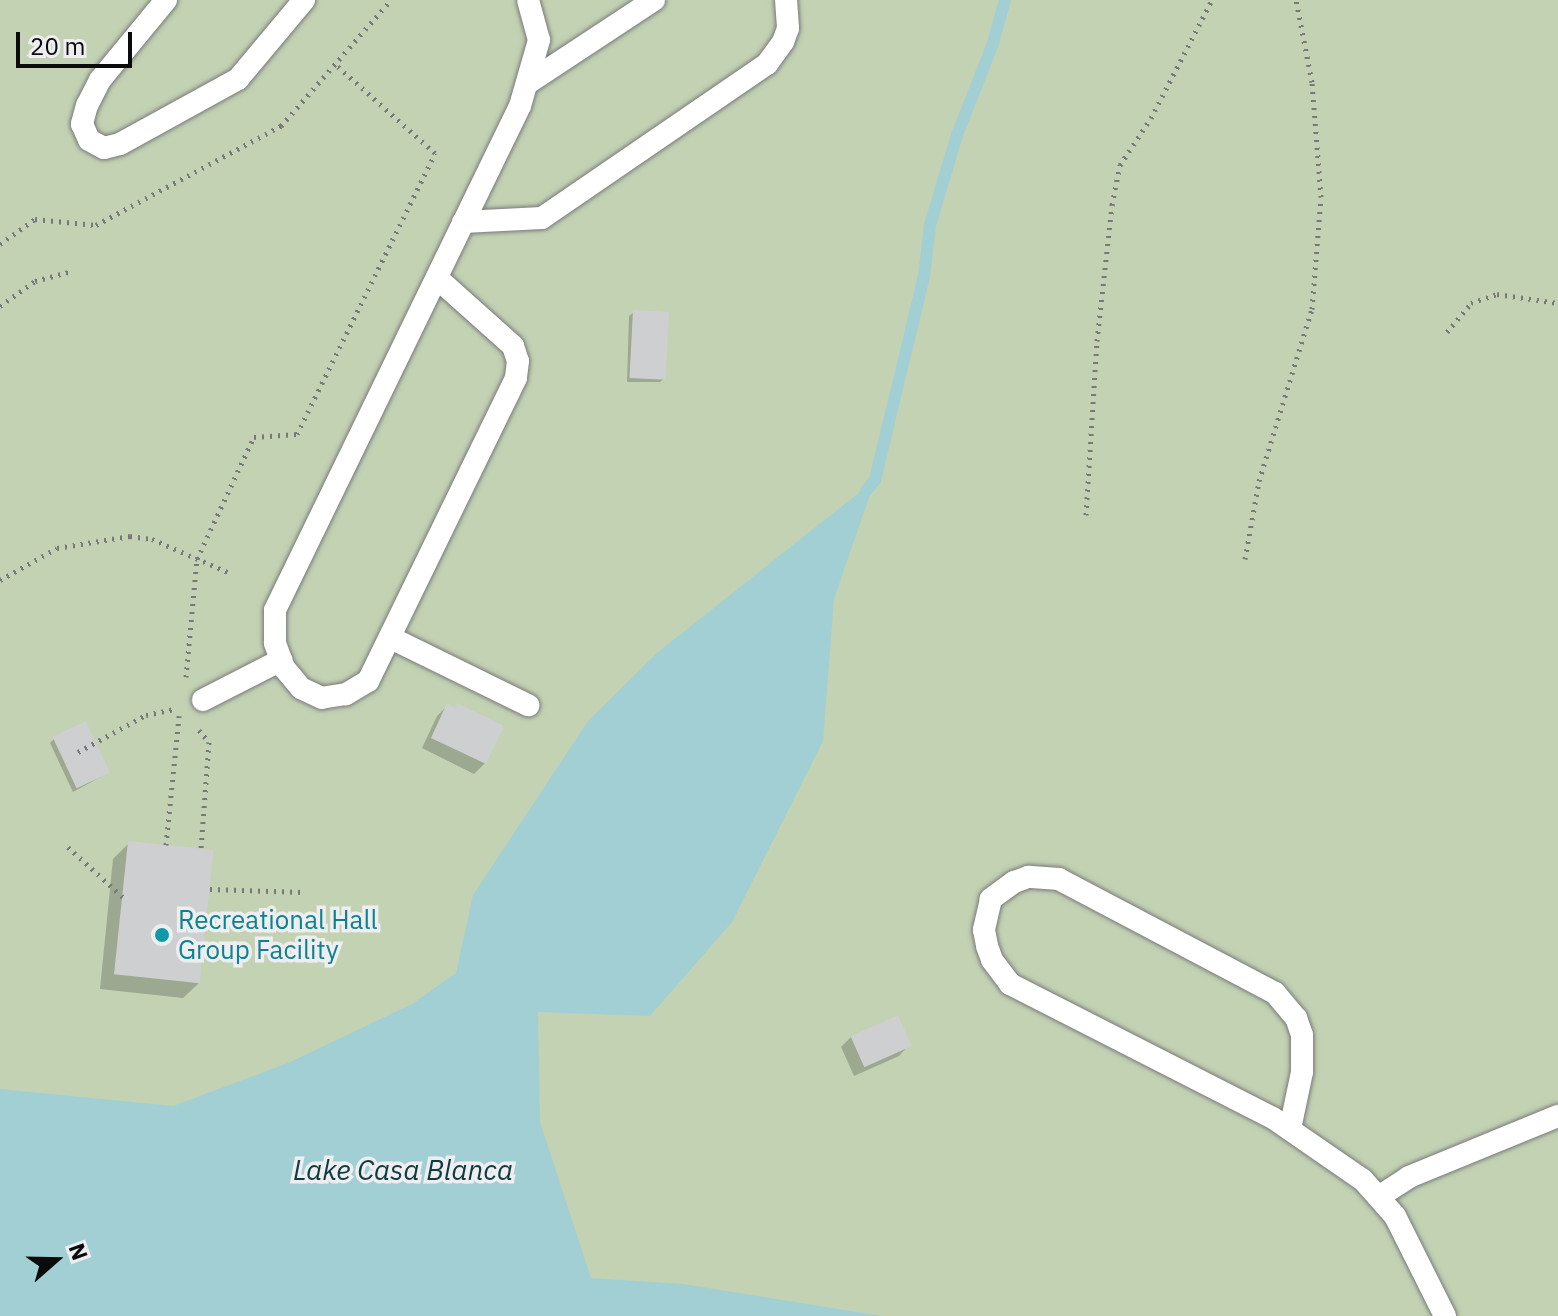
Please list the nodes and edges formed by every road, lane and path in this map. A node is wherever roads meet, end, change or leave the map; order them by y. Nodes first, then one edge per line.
1 (166, 0) edge
2 (304, 0) edge
3 (391, 0) edge
4 (528, 0) edge
5 (654, 0) edge
6 (786, 0) edge
7 (1212, 0) edge
8 (1296, 0) edge
9 (335, 64) junction
10 (528, 83) junction
11 (463, 222) junction
12 (0, 244) edge
13 (73, 271) dead end
14 (437, 278) junction
15 (1558, 303) edge
16 (0, 306) edge
17 (1447, 332) dead end
18 (1086, 515) dead end
19 (197, 559) junction
20 (1245, 559) dead end
21 (230, 573) dead end
22 (0, 580) edge
23 (391, 638) junction
24 (281, 660) junction
25 (186, 682) dead end
26 (203, 700) dead end
27 (528, 705) dead end
28 (180, 708) junction
29 (78, 752) dead end
30 (166, 845) dead end
31 (68, 847) dead end
32 (201, 849) dead end
33 (210, 889) dead end
34 (304, 892) dead end
35 (123, 897) dead end
36 (1558, 1116) edge
37 (1290, 1129) junction
38 (1380, 1196) junction
39 (1445, 1316) edge

1 - 2 lane
3 - 9 path
4 - 10 lane
5 - 10 lane
6 - 11 lane
7 - 18 path
8 - 20 path
9 - 12 path
9 - 19 path
10 - 11 lane
11 - 14 lane
13 - 16 path
14 - 23 lane
14 - 24 lane
15 - 17 path
19 - 21 path
19 - 22 path
19 - 25 path
23 - 24 lane
23 - 27 lane
24 - 26 lane
28 - 29 path
28 - 30 path
28 - 32 path
31 - 35 path
33 - 34 path
36 - 38 lane
37 - 37 lane
37 - 38 lane
38 - 39 lane

